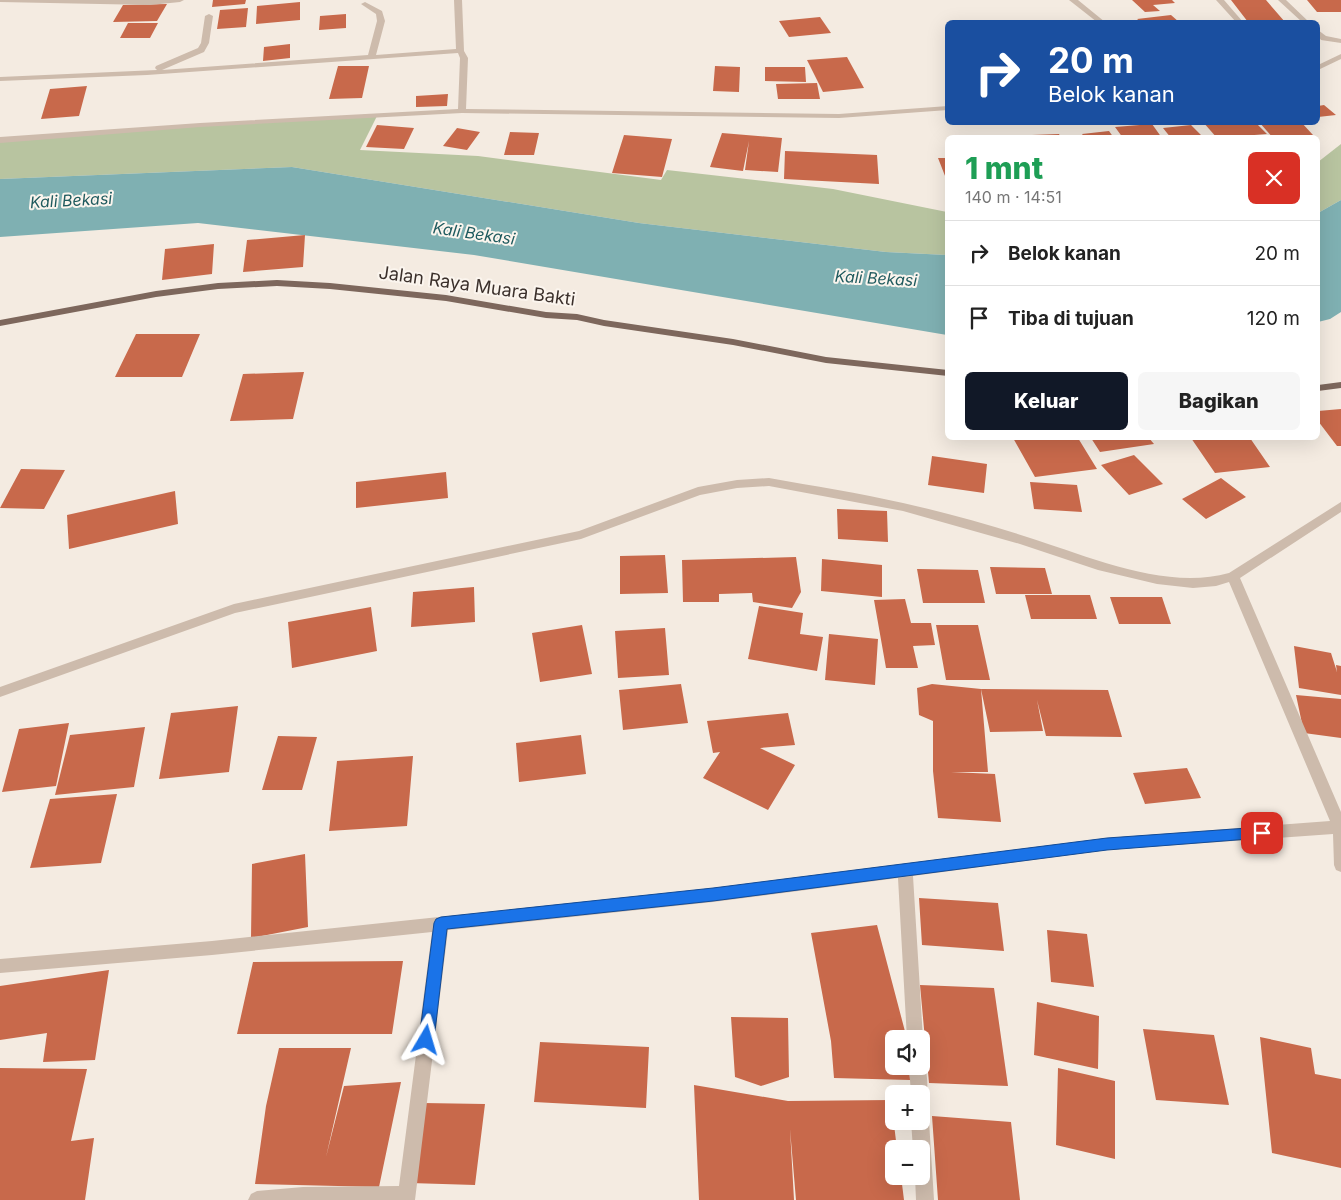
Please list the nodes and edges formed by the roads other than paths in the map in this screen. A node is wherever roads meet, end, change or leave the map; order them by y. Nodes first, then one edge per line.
1 (0, 0) edge
2 (180, 0) edge
3 (458, 0) edge
4 (1073, 0) edge
5 (1220, 0) edge
6 (1282, 0) edge
7 (365, 4) dead end
8 (208, 16) dead end
9 (1098, 20) edge
10 (1238, 20) edge
11 (1304, 20) edge
12 (1321, 38) edge
13 (1341, 41) edge
14 (460, 51) junction
15 (372, 56) junction
16 (1341, 56) edge
17 (1320, 67) edge
18 (147, 73) junction
19 (0, 79) edge
20 (945, 108) edge
21 (462, 111) junction
22 (0, 140) edge
23 (0, 323) edge
24 (945, 373) edge
25 (1341, 385) edge
26 (1320, 388) edge
27 (1341, 506) edge
28 (1234, 576) junction
29 (0, 692) edge
30 (1340, 827) edge
31 (1341, 866) edge
32 (905, 870) junction
33 (441, 923) junction
34 (0, 966) edge
35 (914, 1030) edge
36 (921, 1130) edge
37 (407, 1198) edge
38 (257, 1200) edge
39 (925, 1200) edge

1 - 2 street
3 - 14 street
4 - 9 street
5 - 10 street
6 - 11 street
7 - 15 street
8 - 18 street
12 - 13 street
14 - 15 street
14 - 21 street
15 - 18 street
16 - 17 street
18 - 19 street
20 - 21 street
21 - 22 street
23 - 24 main road, Jalan Raya Muara Bakti
25 - 26 main road
27 - 28 street
28 - 29 street
28 - 30 street
30 - 31 street
30 - 32 street
32 - 33 street
32 - 35 street
33 - 34 street
33 - 37 street
36 - 39 street
37 - 38 street

